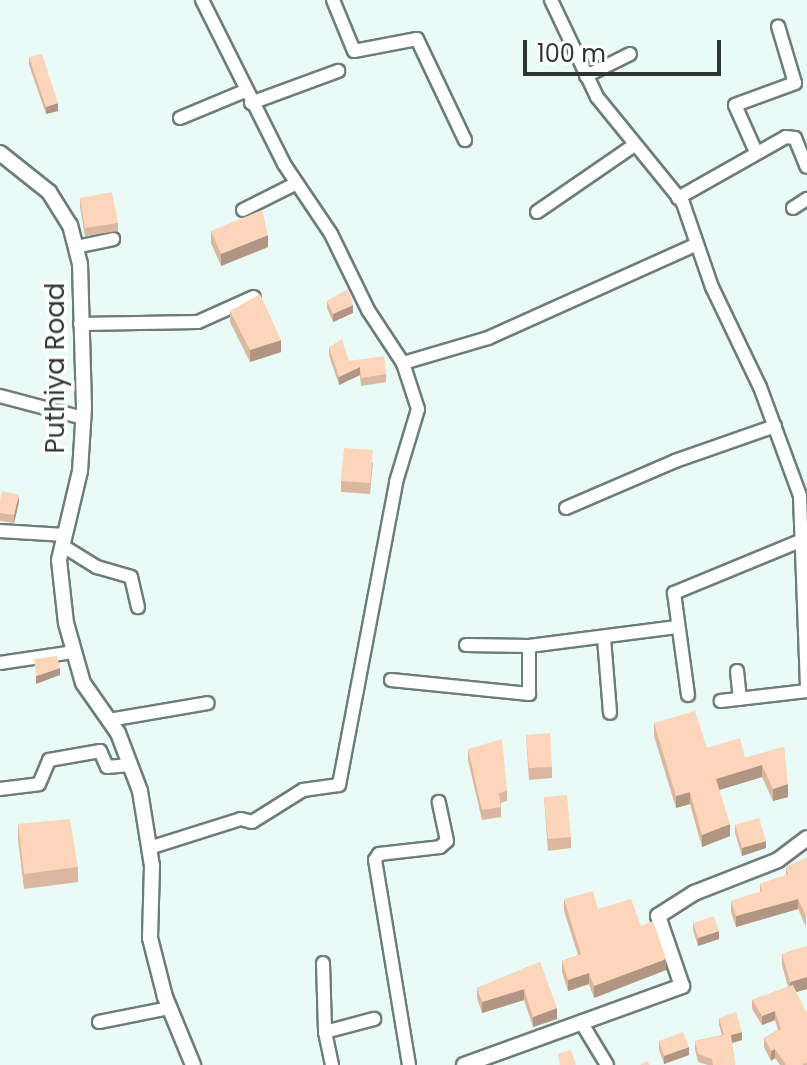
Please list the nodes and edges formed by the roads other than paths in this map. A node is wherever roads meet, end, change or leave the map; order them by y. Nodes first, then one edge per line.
1 (202, 0) edge
2 (333, 0) edge
3 (551, 0) edge
4 (778, 26) dead end
5 (630, 54) dead end
6 (338, 71) dead end
7 (586, 76) junction
8 (245, 91) junction
9 (251, 103) junction
10 (180, 118) dead end
11 (465, 140) dead end
12 (633, 146) junction
13 (756, 152) junction
14 (0, 153) edge
15 (807, 167) edge
16 (297, 183) junction
17 (678, 198) junction
18 (807, 199) edge
19 (793, 208) dead end
20 (243, 210) dead end
21 (537, 212) dead end
22 (113, 239) dead end
23 (697, 244) junction
24 (76, 247) junction
25 (254, 297) edge
26 (80, 324) junction
27 (403, 363) junction
28 (0, 396) edge
29 (83, 418) junction
30 (775, 426) junction
31 (566, 508) dead end
32 (0, 531) edge
33 (803, 539) edge
34 (64, 540) junction
35 (138, 607) dead end
36 (677, 627) junction
37 (604, 638) junction
38 (466, 645) dead end
39 (529, 646) junction
40 (74, 652) junction
41 (0, 663) edge
42 (737, 671) dead end
43 (391, 680) dead end
44 (688, 695) dead end
45 (740, 699) junction
46 (721, 701) dead end
47 (208, 703) dead end
48 (610, 713) dead end
49 (109, 720) junction
50 (130, 765) junction
51 (1, 784) edge
52 (439, 802) dead end
53 (807, 838) edge
54 (149, 848) junction
55 (323, 963) dead end
56 (169, 1008) junction
57 (374, 1019) dead end
58 (99, 1022) dead end
59 (581, 1022) junction
60 (325, 1032) junction
61 (193, 1065) edge
62 (332, 1065) edge
63 (409, 1065) edge
64 (464, 1065) edge
65 (607, 1065) edge

1 - 8 street
2 - 11 street
3 - 7 street
4 - 13 street
5 - 7 street
6 - 9 street
7 - 12 street
8 - 9 street
8 - 10 street
9 - 16 street
12 - 17 street
12 - 21 street
13 - 15 street
13 - 17 street
14 - 24 street, Puthiya Road
16 - 20 street
16 - 27 street
17 - 23 street
18 - 19 street
22 - 24 street
23 - 27 street
23 - 30 street
24 - 26 street, Puthiya Road
25 - 26 street
26 - 29 street, Puthiya Road
27 - 54 street
28 - 29 street
29 - 34 street, Puthiya Road
30 - 31 street
30 - 33 street
32 - 34 street
33 - 36 street
33 - 45 street
34 - 35 street
34 - 40 street, Puthiya Road
36 - 37 street
36 - 44 street
37 - 39 street
37 - 48 street
38 - 39 street
39 - 43 street
40 - 41 street
40 - 49 street, Puthiya Road
42 - 45 street
45 - 46 street
47 - 49 street
49 - 50 street, Puthiya Road
50 - 51 street
50 - 54 street, Puthiya Road
52 - 63 street
53 - 59 street
54 - 56 street, Puthiya Road
55 - 60 street
56 - 58 street
56 - 61 street, Puthiya Road
57 - 60 street
59 - 64 street
59 - 65 street
60 - 62 street

